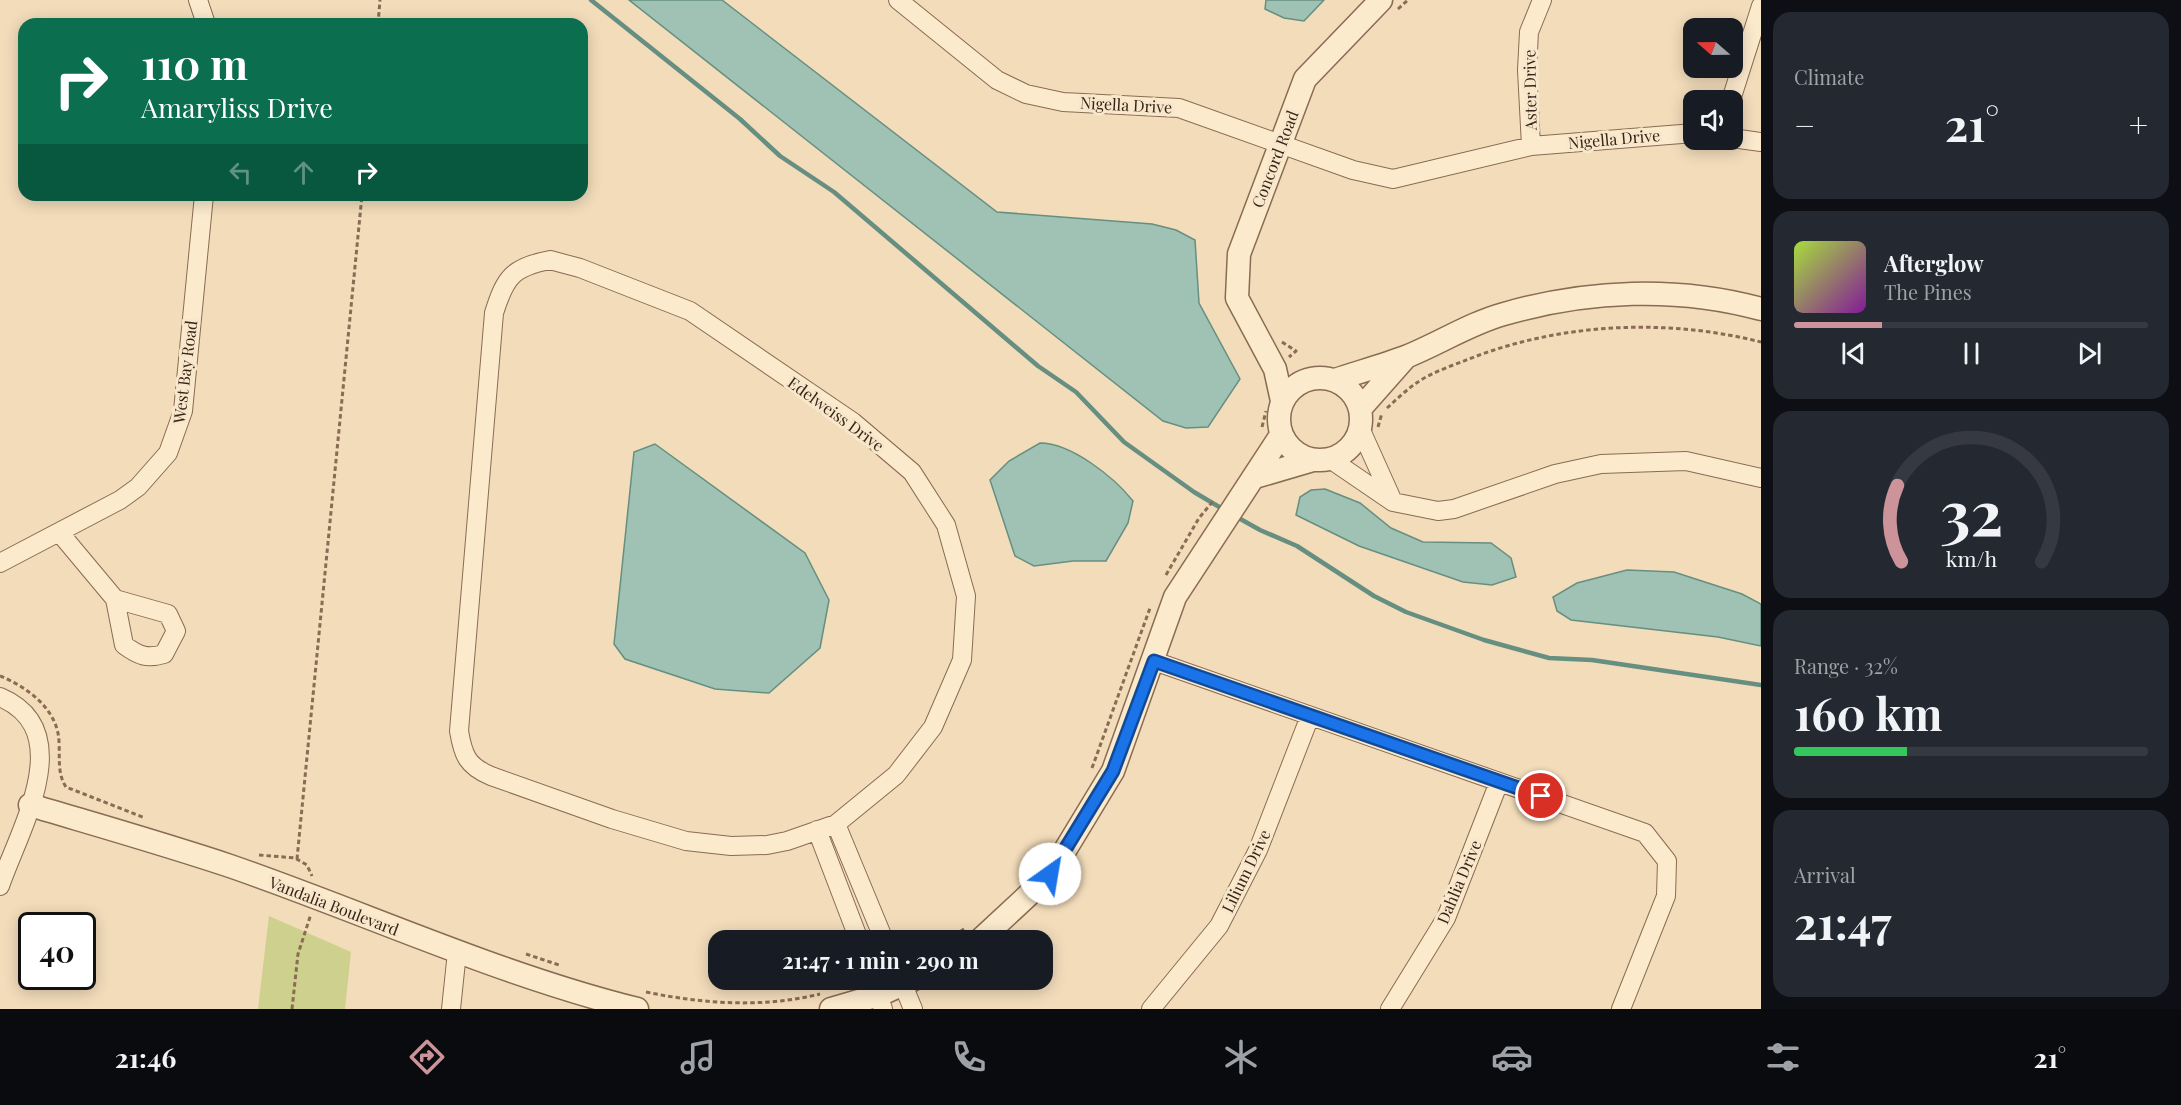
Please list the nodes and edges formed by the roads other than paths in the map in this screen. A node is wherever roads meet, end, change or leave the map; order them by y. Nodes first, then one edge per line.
1 (198, 0) edge
2 (898, 0) edge
3 (1542, 0) edge
4 (1761, 6) edge
5 (1385, 8) edge
6 (204, 18) edge
7 (1734, 90) edge
8 (1683, 134) edge
9 (1743, 140) edge
10 (1761, 142) edge
11 (1280, 146) junction
12 (1531, 147) junction
13 (203, 201) edge
14 (1761, 309) edge
15 (1268, 340) junction
16 (1407, 356) junction
17 (1307, 379) junction
18 (1335, 380) junction
19 (1274, 402) junction
20 (1366, 424) junction
21 (1271, 434) junction
22 (1321, 460) junction
23 (1255, 477) junction
24 (1761, 478) edge
25 (1393, 501) junction
26 (59, 532) junction
27 (0, 563) edge
28 (115, 599) dead end
29 (1154, 661) junction
30 (0, 697) edge
31 (1311, 716) junction
32 (1499, 782) junction
33 (30, 805) junction
34 (836, 824) junction
35 (817, 830) junction
36 (0, 886) edge
37 (855, 930) edge
38 (880, 930) edge
39 (977, 930) edge
40 (457, 952) junction
41 (908, 990) edge
42 (878, 995) edge
43 (641, 1000) edge
44 (829, 1000) edge
45 (451, 1009) edge
46 (913, 1009) edge
47 (1151, 1009) edge
48 (1390, 1009) edge
49 (1621, 1009) edge

1 - 6 street
2 - 11 street, Nigella Drive
3 - 12 street, Aster Drive
4 - 7 street
5 - 11 street, Concord Road
8 - 12 street, Nigella Drive
9 - 10 street
11 - 12 street, Nigella Drive
11 - 15 street, Concord Road
13 - 26 street, West Bay Road
14 - 16 street
15 - 17 street, Concord Road
15 - 19 street, Concord Road
16 - 18 street
16 - 20 street
17 - 18 street
17 - 19 street
18 - 20 street
19 - 21 street
20 - 22 street
20 - 25 street
21 - 22 street
21 - 23 street
22 - 23 street
22 - 25 street
23 - 29 street
24 - 25 street
26 - 27 street, West Bay Road
26 - 28 street
29 - 31 street
29 - 39 street
30 - 33 street
31 - 32 street
31 - 47 street, Lilium Drive
32 - 48 street, Dahlia Drive
32 - 49 street
33 - 36 street
33 - 40 street, Vandalia Boulevard
34 - 35 street, Edelweiss Drive
34 - 35 street, Edelweiss Drive
34 - 38 street
35 - 37 street
40 - 43 street, Vandalia Boulevard
40 - 45 street
41 - 46 street
42 - 44 street

